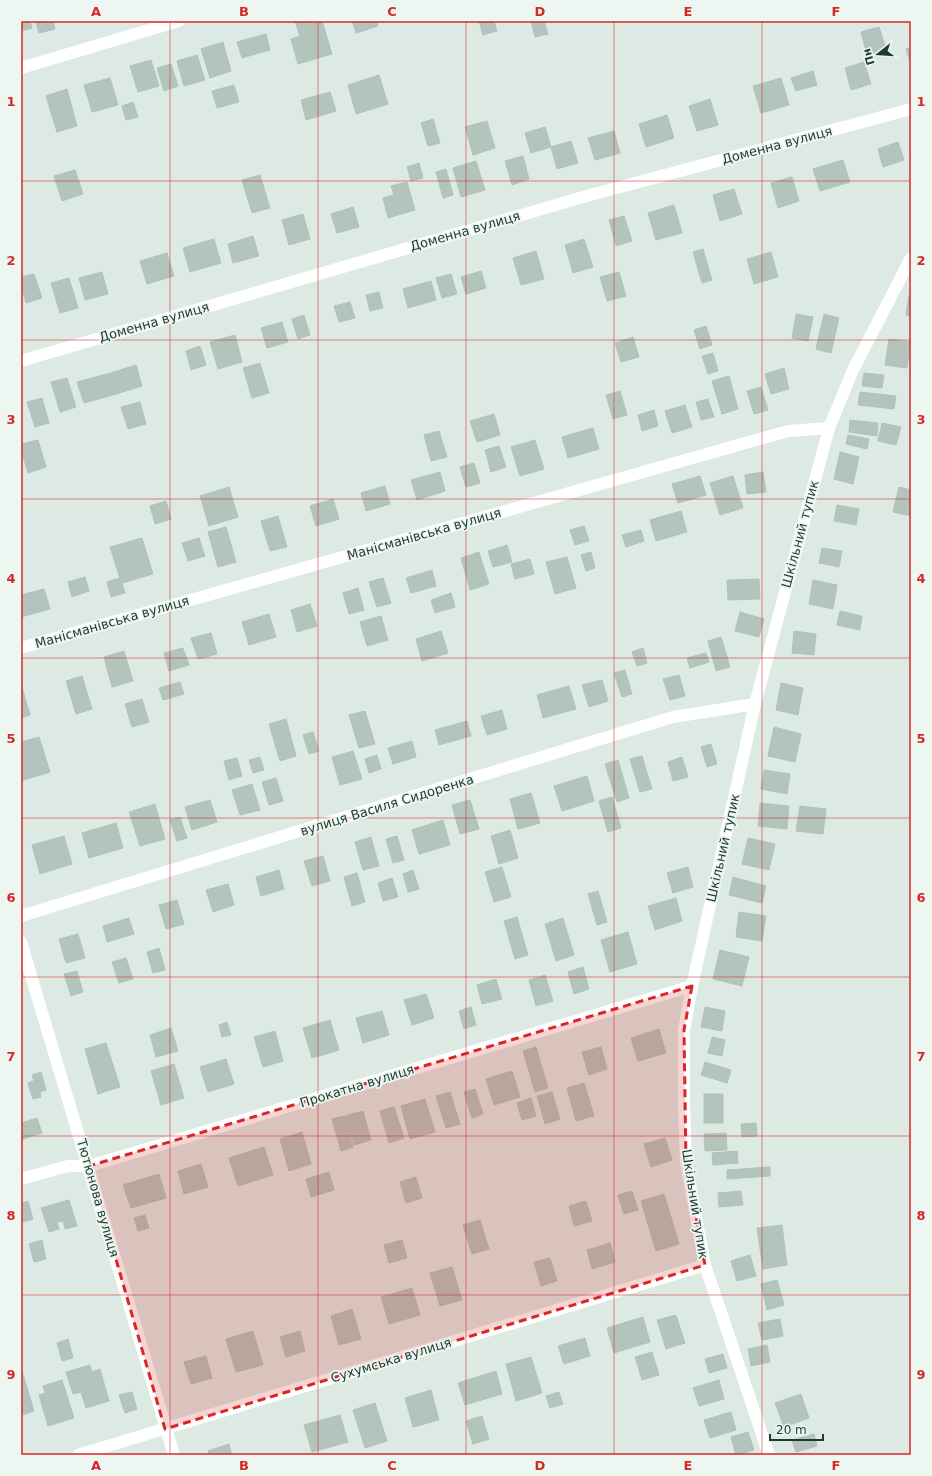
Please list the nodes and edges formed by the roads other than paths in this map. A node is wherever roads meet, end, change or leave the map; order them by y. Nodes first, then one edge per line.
1 (179, 21) edge
2 (21, 68) edge
3 (911, 109) edge
4 (911, 258) edge
5 (21, 361) edge
6 (829, 428) junction
7 (21, 648) edge
8 (755, 704) junction
9 (21, 916) edge
10 (21, 942) edge
11 (692, 986) junction
12 (89, 1166) junction
13 (21, 1179) edge
14 (705, 1265) junction
15 (166, 1429) junction
16 (78, 1455) edge
17 (174, 1455) edge
18 (769, 1455) edge

1 - 2 street
3 - 5 street, Доменна вулиця
4 - 6 street, Шкільний тупик
6 - 7 street, Манісманівська вулиця
6 - 8 street, Шкільний тупик
8 - 9 street, вулиця Василя Сидоренка
8 - 11 street, Шкільний тупик
10 - 12 street, Тютюнова вулиця
11 - 12 street, Прокатна вулиця
11 - 14 street, Шкільний тупик
12 - 13 street, Прокатна вулиця
12 - 15 street, Тютюнова вулиця
14 - 15 street, Сухумська вулиця
14 - 18 street, Шкільний тупик
15 - 16 street, Сухумська вулиця
15 - 17 street, Тютюнова вулиця

